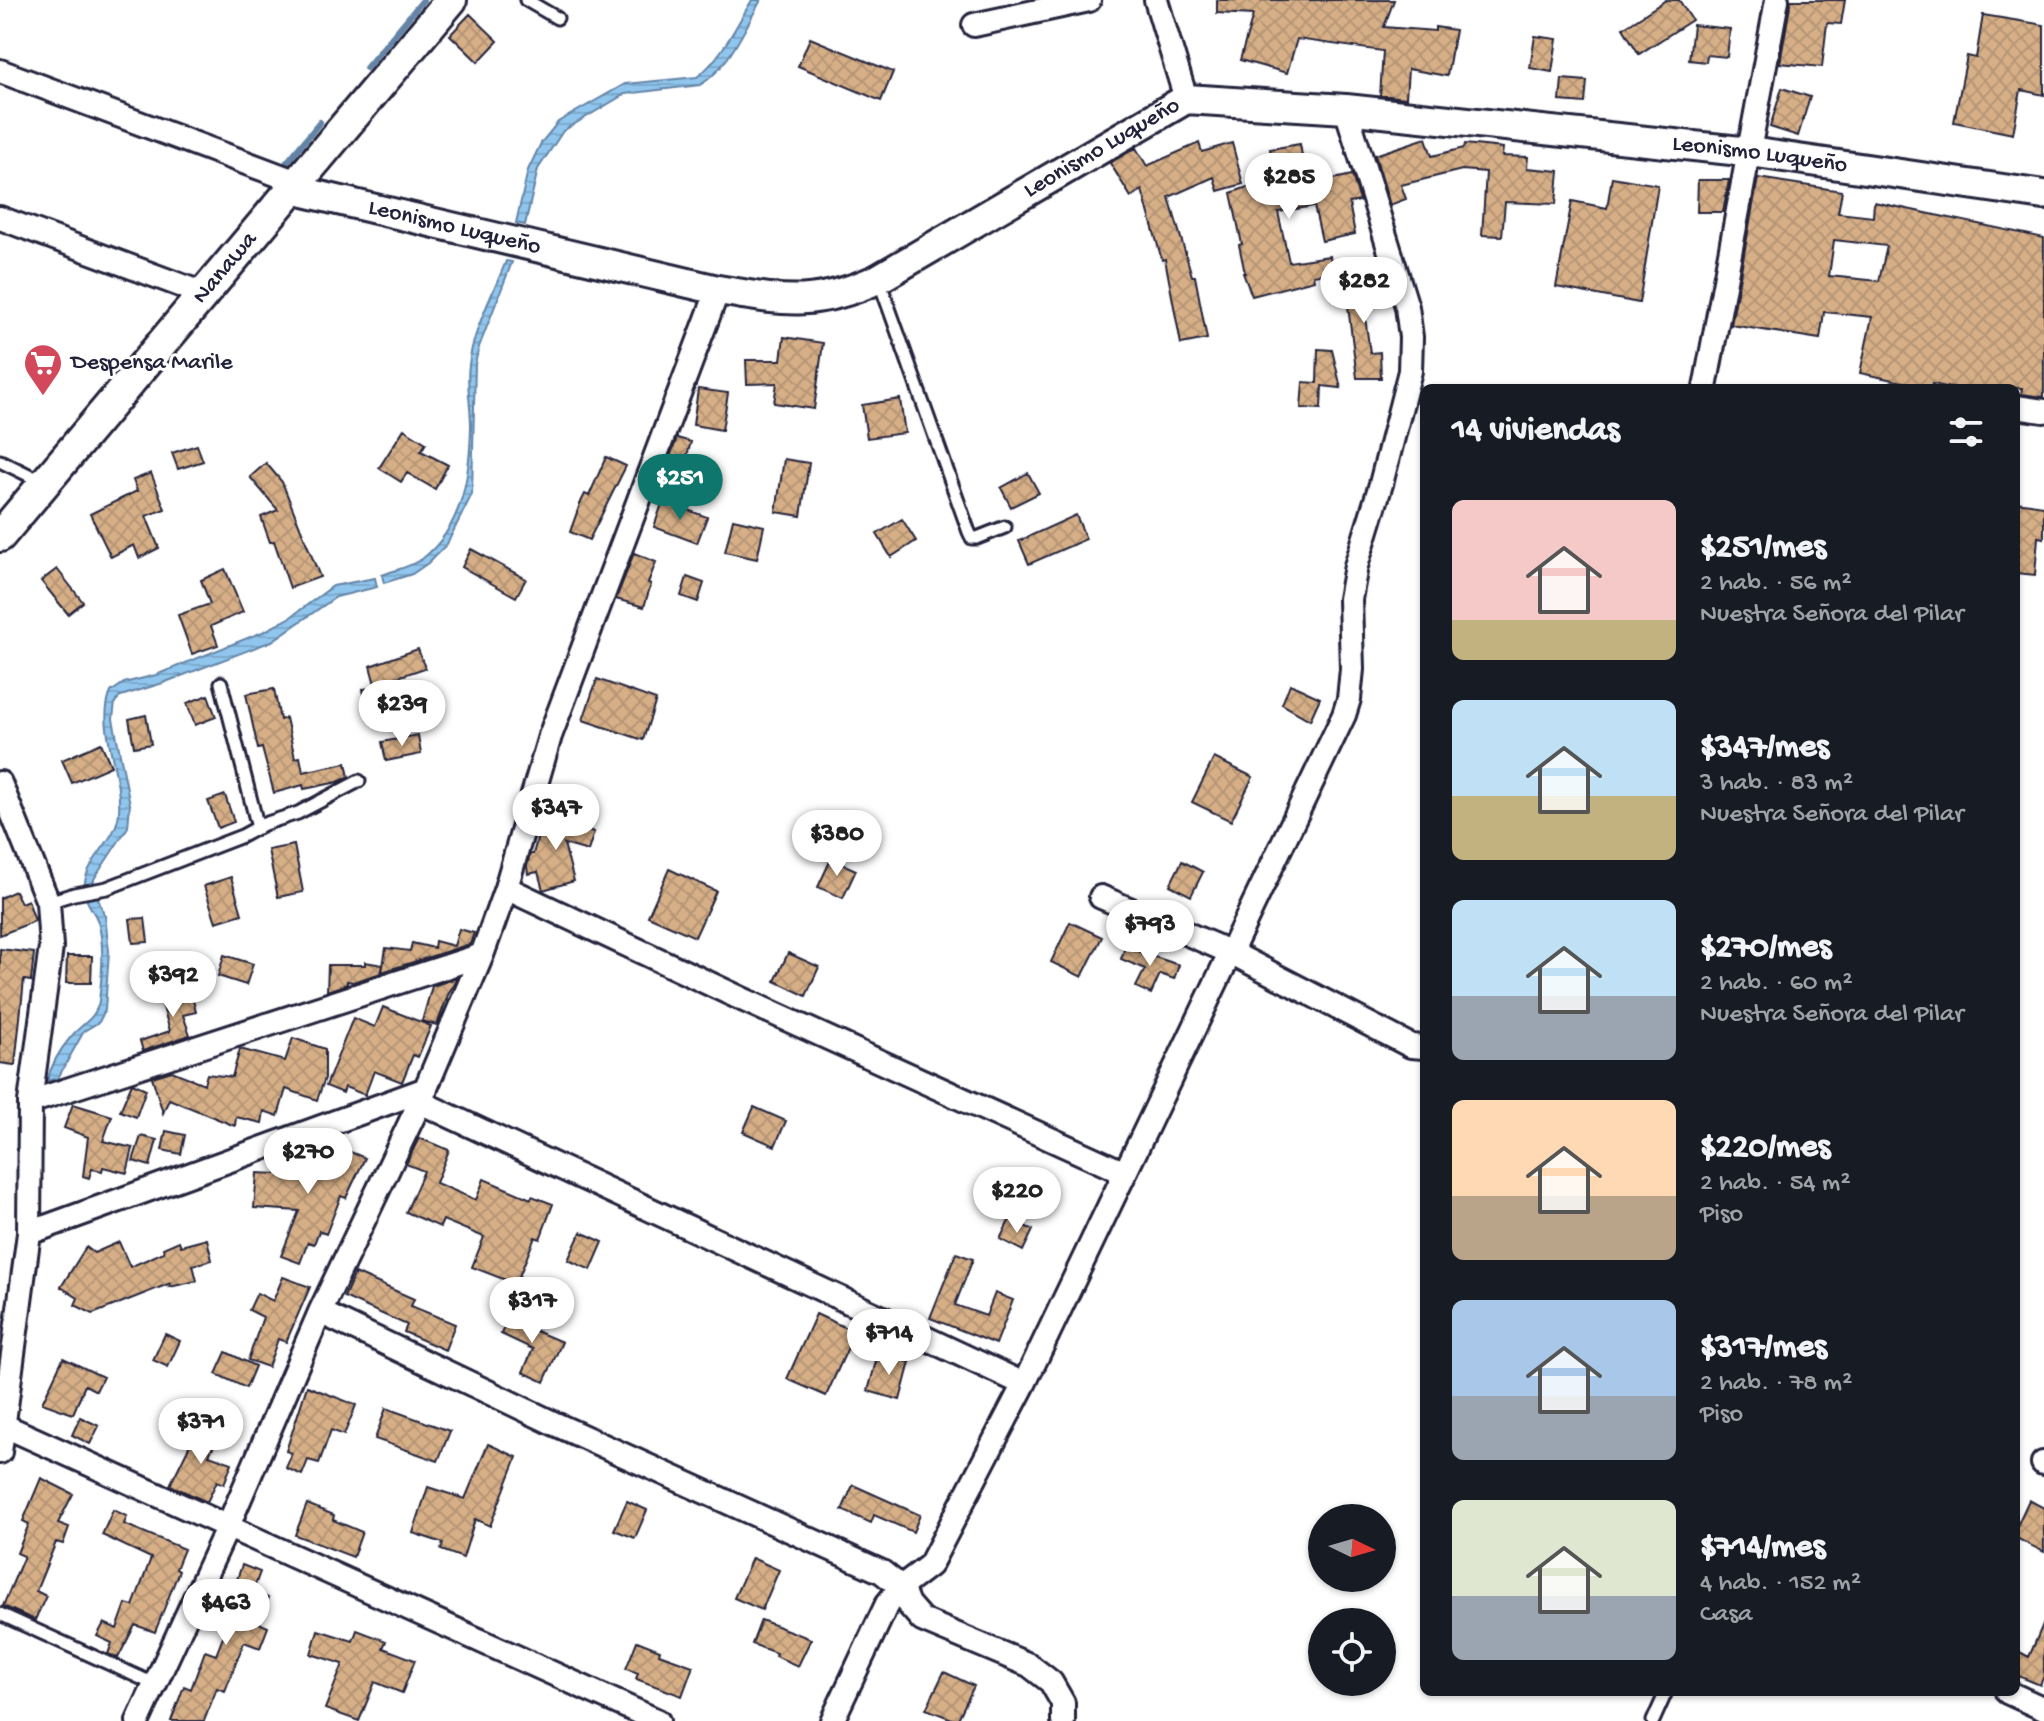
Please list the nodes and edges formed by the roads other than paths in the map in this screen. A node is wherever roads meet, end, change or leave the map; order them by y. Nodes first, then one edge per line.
1 (451, 0) edge
2 (526, 0) edge
3 (1089, 0) edge
4 (1156, 0) edge
5 (1777, 0) edge
6 (557, 18) dead end
7 (974, 25) dead end
8 (0, 71) edge
9 (1186, 99) junction
10 (1346, 109) junction
11 (1750, 152) junction
12 (294, 186) junction
13 (2044, 195) edge
14 (0, 218) edge
15 (878, 279) junction
16 (718, 290) junction
17 (204, 294) junction
18 (1706, 384) edge
19 (2020, 408) edge
20 (2044, 411) edge
21 (0, 461) edge
22 (46, 483) junction
23 (1005, 527) dead end
24 (0, 536) edge
25 (221, 683) dead end
26 (359, 781) dead end
27 (0, 783) edge
28 (258, 828) junction
29 (506, 888) junction
30 (1101, 897) dead end
31 (48, 902) junction
32 (1232, 953) junction
33 (482, 955) junction
34 (1420, 1047) edge
35 (423, 1096) junction
36 (30, 1102) junction
37 (1125, 1173) junction
38 (29, 1233) junction
39 (320, 1312) junction
40 (1024, 1384) junction
41 (5, 1426) junction
42 (0, 1452) edge
43 (228, 1526) junction
44 (901, 1587) junction
45 (0, 1614) edge
46 (154, 1684) junction
47 (1664, 1696) edge
48 (2016, 1696) edge
49 (2044, 1709) edge
50 (138, 1721) edge
51 (658, 1721) edge
52 (832, 1721) edge
53 (1063, 1721) edge
54 (1653, 1721) edge

1 - 12 main road, Nanawa
2 - 6 lane
3 - 7 street
4 - 9 street
5 - 11 street
8 - 12 street
9 - 10 street, Leonismo Luqueño
9 - 15 street, Leonismo Luqueño
10 - 11 street, Leonismo Luqueño
10 - 32 street
11 - 13 street, Leonismo Luqueño
11 - 18 street
12 - 16 street, Leonismo Luqueño
12 - 17 main road, Nanawa
14 - 17 street
15 - 16 street, Leonismo Luqueño
15 - 23 lane
16 - 29 street
17 - 22 main road, Nanawa
19 - 20 street
21 - 22 lane
22 - 24 main road, Nanawa
25 - 28 lane
26 - 28 lane
27 - 31 street
28 - 31 lane
29 - 33 street
29 - 37 street
30 - 32 street
31 - 36 street
32 - 34 street
32 - 37 street
33 - 35 street
33 - 36 street
35 - 38 street
35 - 39 street
35 - 40 street
36 - 38 street
37 - 40 street
38 - 41 street
39 - 43 street
39 - 44 street
40 - 44 street
41 - 42 street
41 - 43 street
43 - 46 street
43 - 51 street
44 - 52 street
44 - 53 street
45 - 46 lane
46 - 50 street
47 - 54 lane
48 - 49 street

